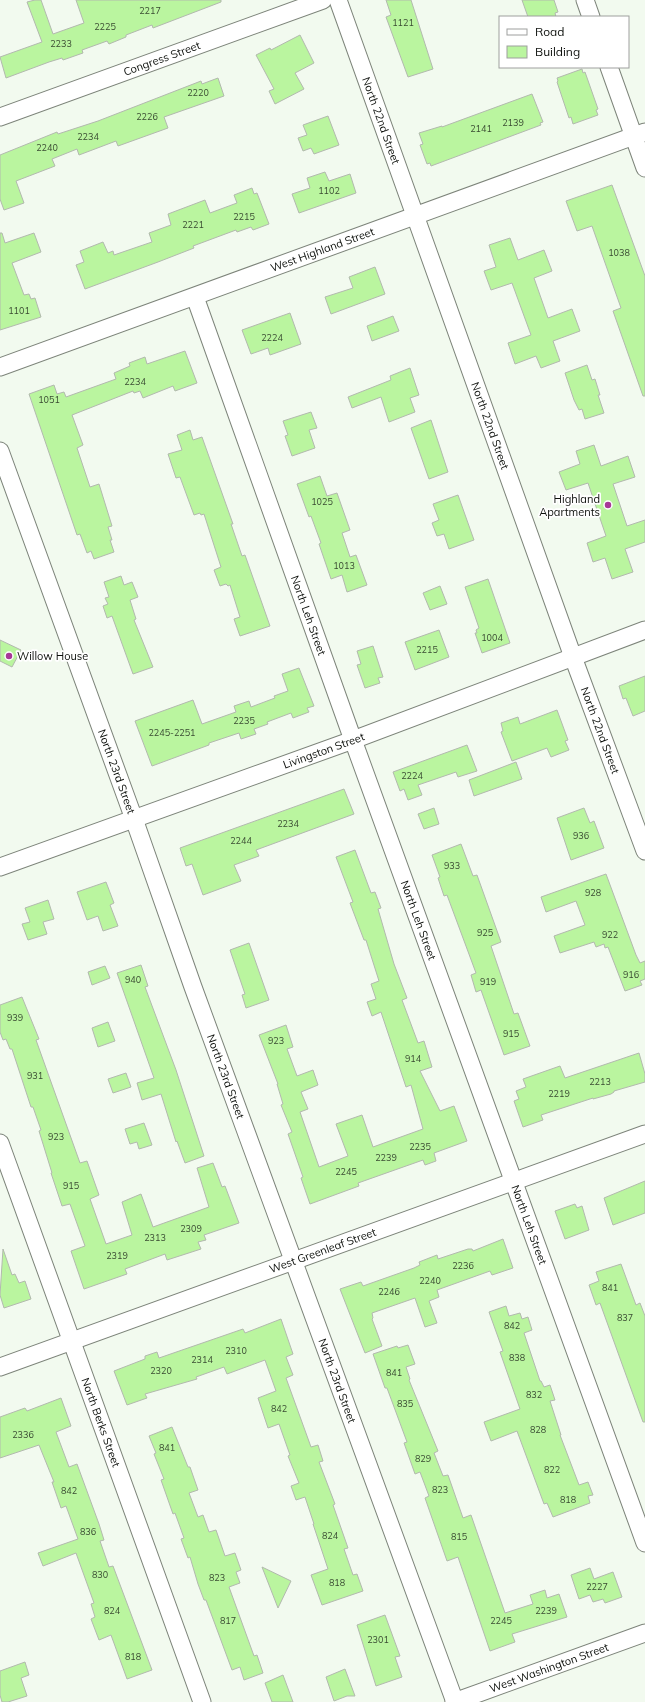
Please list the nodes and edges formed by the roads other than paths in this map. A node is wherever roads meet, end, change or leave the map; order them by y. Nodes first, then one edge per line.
1 (323, 0) edge
2 (338, 0) edge
3 (585, 0) edge
4 (591, 16) edge
5 (609, 68) edge
6 (0, 116) edge
7 (639, 134) edge
8 (645, 168) edge
9 (416, 216) junction
10 (195, 296) junction
11 (0, 368) edge
12 (0, 451) edge
13 (645, 630) edge
14 (573, 657) junction
15 (353, 740) junction
16 (134, 819) junction
17 (645, 851) edge
18 (0, 867) edge
19 (645, 1134) edge
20 (0, 1143) edge
21 (513, 1182) junction
22 (293, 1262) junction
23 (72, 1341) junction
24 (0, 1367) edge
25 (645, 1543) edge
26 (645, 1633) edge
27 (202, 1702) edge
28 (454, 1702) edge

1 - 6 street, Congress Street
2 - 9 street, North 22nd Street
3 - 4 street
5 - 7 street
7 - 8 street
7 - 9 street, West Highland Street
9 - 10 street, West Highland Street
9 - 14 street, North 22nd Street
10 - 11 street, West Highland Street
10 - 15 street, North Leh Street
12 - 16 street, North 23rd Street
13 - 14 street, Livingston Street
14 - 15 street, Livingston Street
14 - 17 street, North 22nd Street
15 - 16 street, Livingston Street
15 - 21 street, North Leh Street
16 - 18 street, Livingston Street
16 - 22 street, North 23rd Street
19 - 21 street, West Greenleaf Street
20 - 23 street, North Berks Street
21 - 22 street, West Greenleaf Street
21 - 25 street, North Leh Street
22 - 23 street, West Greenleaf Street
22 - 28 street, North 23rd Street
23 - 24 street, West Greenleaf Street
23 - 27 street, North Berks Street
26 - 28 street, West Washington Street

